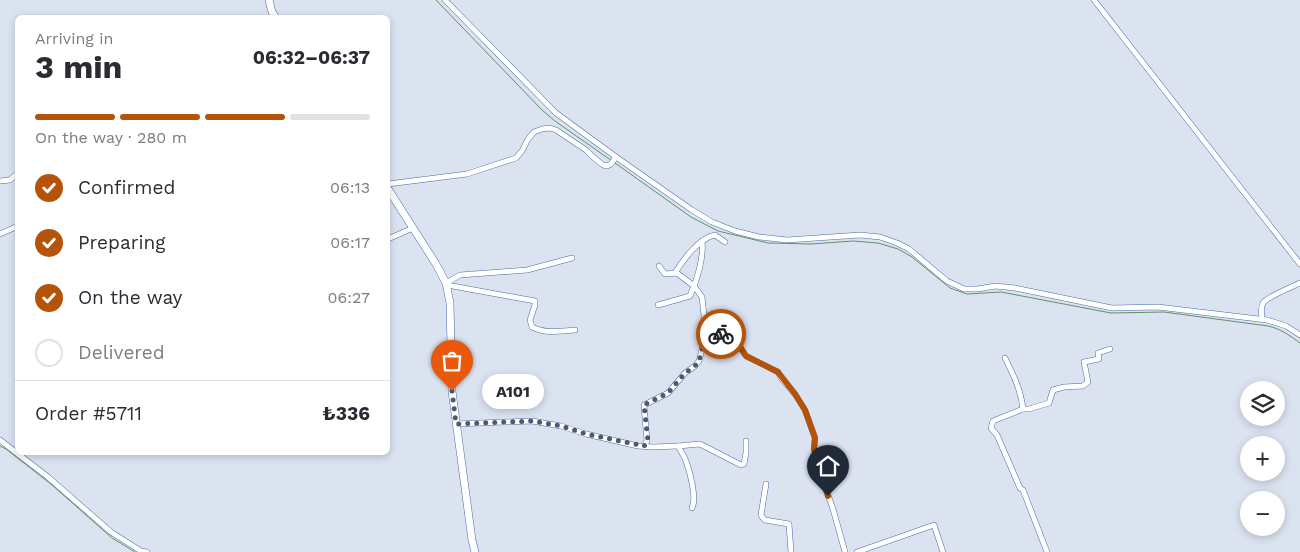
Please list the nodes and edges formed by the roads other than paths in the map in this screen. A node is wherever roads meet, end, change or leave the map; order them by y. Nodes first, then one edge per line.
1 (270, 0) edge
2 (445, 0) edge
3 (1094, 0) edge
4 (274, 15) edge
5 (614, 160) junction
6 (15, 176) edge
7 (0, 181) edge
8 (390, 184) edge
9 (390, 192) edge
10 (15, 227) edge
11 (413, 228) junction
12 (0, 234) edge
13 (390, 238) edge
14 (702, 241) junction
15 (725, 242) dead end
16 (572, 258) dead end
17 (1300, 264) edge
18 (659, 266) dead end
19 (675, 273) junction
20 (1300, 283) edge
21 (446, 284) junction
22 (694, 286) junction
23 (658, 305) dead end
24 (1262, 320) junction
25 (575, 330) dead end
26 (706, 334) junction
27 (1300, 335) edge
28 (1110, 349) dead end
29 (1005, 358) dead end
30 (1023, 409) junction
31 (456, 424) junction
32 (0, 440) edge
33 (746, 441) dead end
34 (644, 446) junction
35 (678, 446) junction
36 (15, 452) edge
37 (19, 455) edge
38 (766, 484) dead end
39 (692, 508) dead end
40 (147, 552) edge
41 (475, 552) edge
42 (791, 552) edge
43 (845, 552) edge
44 (857, 552) edge
45 (943, 552) edge
46 (1047, 552) edge

1 - 4 street
2 - 5 street
3 - 17 street
5 - 8 street
5 - 24 street
6 - 7 street
9 - 11 street
10 - 12 street
11 - 13 street
11 - 21 street
14 - 15 street
14 - 19 street
14 - 22 street
16 - 21 street
18 - 19 street
19 - 22 street
20 - 24 street
21 - 25 street
21 - 31 street
22 - 23 street
22 - 26 street
24 - 27 street
26 - 34 street
26 - 43 street
28 - 30 street
29 - 30 street
30 - 46 street
31 - 34 street
31 - 41 street
32 - 36 street
33 - 35 street
34 - 35 street
35 - 39 street
37 - 40 street
38 - 42 street
44 - 45 street

